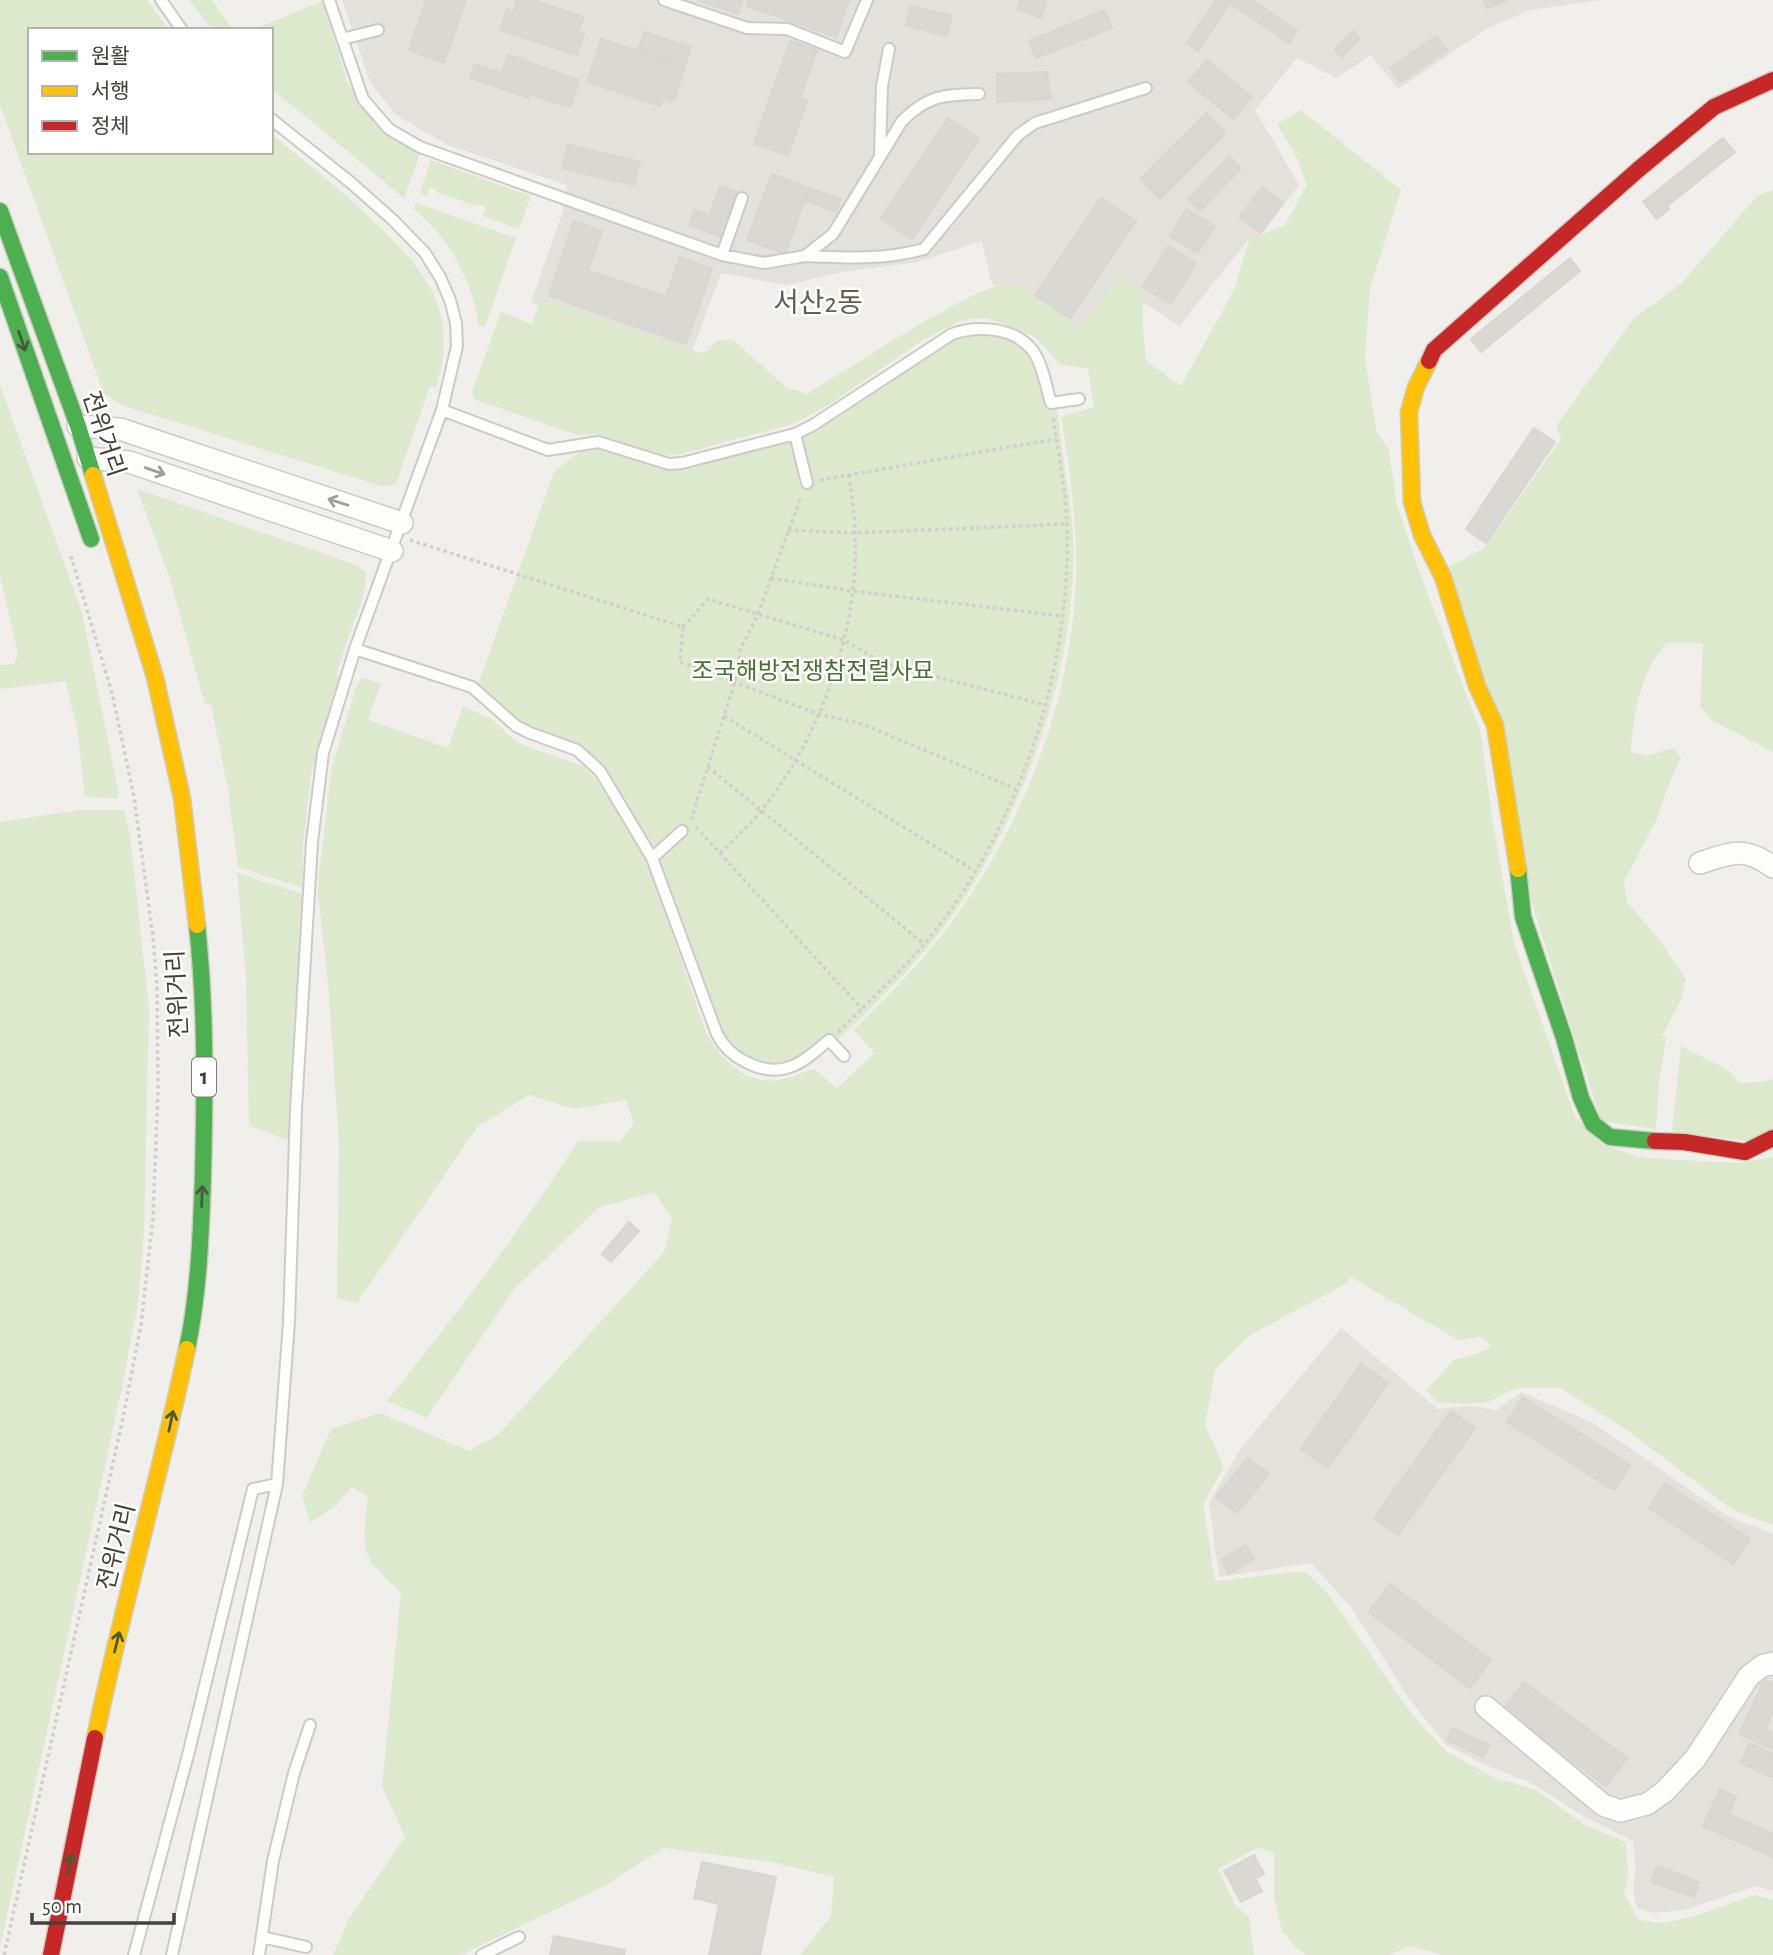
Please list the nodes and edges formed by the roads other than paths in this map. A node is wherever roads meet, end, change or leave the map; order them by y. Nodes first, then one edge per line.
1 (160, 0) edge
2 (329, 0) edge
3 (664, 0) edge
4 (867, 0) edge
5 (181, 28) edge
6 (378, 30) dead end
7 (342, 39) junction
8 (889, 49) dead end
9 (1773, 80) edge
10 (1146, 88) dead end
11 (979, 94) dead end
12 (273, 121) edge
13 (880, 156) junction
14 (742, 198) dead end
15 (0, 211) edge
16 (722, 255) junction
17 (805, 256) junction
18 (0, 277) edge
19 (1079, 399) dead end
20 (442, 410) junction
21 (78, 426) junction
22 (795, 434) junction
23 (88, 458) junction
24 (807, 483) road end
25 (397, 537) junction
26 (96, 558) dead end
27 (355, 649) junction
28 (682, 831) dead end
29 (652, 858) junction
30 (1700, 863) dead end
31 (1773, 867) edge
32 (844, 1056) dead end
33 (1773, 1138) edge
34 (277, 1484) junction
35 (105, 1621) dead end
36 (1773, 1663) edge
37 (1486, 1707) dead end
38 (310, 1725) dead end
39 (56, 1848) dead end
40 (262, 1937) junction
41 (519, 1937) dead end
42 (306, 1947) dead end
43 (51, 1955) edge
44 (134, 1955) edge
45 (172, 1955) edge
46 (259, 1955) edge
47 (482, 1955) edge

1 - 5 lane
2 - 7 lane
3 - 4 lane
6 - 7 lane
7 - 16 lane
8 - 13 lane
9 - 33 main road
10 - 17 lane
11 - 13 lane
12 - 20 lane
13 - 17 lane
14 - 16 lane
15 - 21 main road, 전위거리 / 1
16 - 17 lane
18 -> 26 main road, 전위거리
19 - 22 lane
20 - 22 lane
20 - 25 lane
21 - 23 main road, 전위거리 / 1
25 -> 21 street
22 - 24 lane
23 -> 25 street
43 -> 23 main road, 전위거리 / 1
25 - 27 lane
27 - 29 lane
27 - 34 lane
28 - 29 lane
29 - 32 lane
30 - 31 street
34 - 44 lane
34 - 45 lane
35 - 39 main road, 전위거리
36 - 37 street
38 - 40 lane
40 - 42 lane
40 - 46 lane
41 - 47 lane

